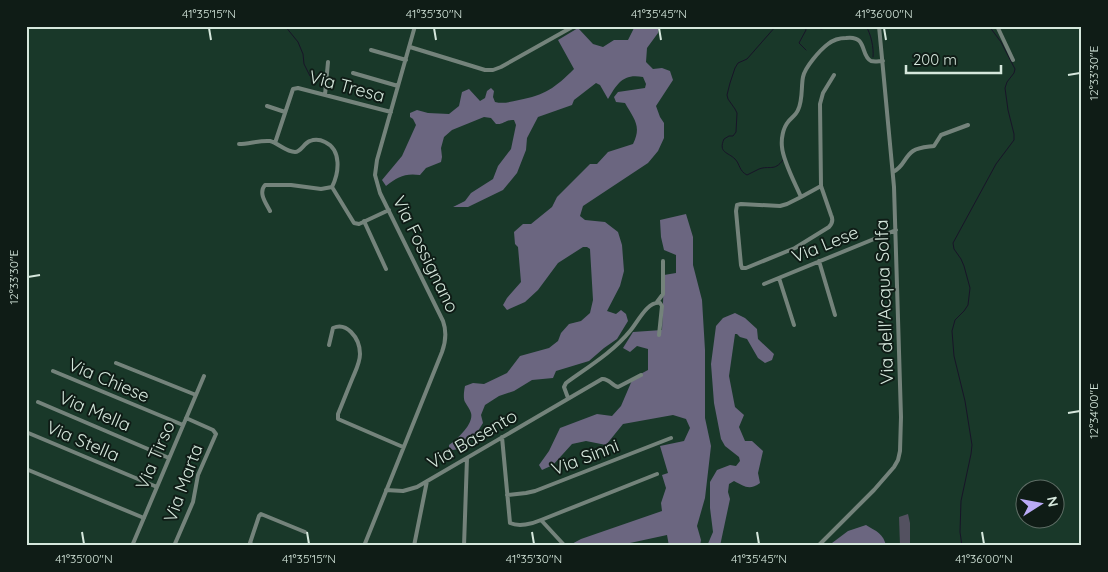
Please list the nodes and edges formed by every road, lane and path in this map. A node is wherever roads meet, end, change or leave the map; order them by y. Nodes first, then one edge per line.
1 (320, 26) edge
2 (325, 26) edge
3 (416, 26) edge
4 (574, 26) edge
5 (879, 26) edge
6 (997, 26) edge
7 (410, 46) junction
8 (371, 50) dead end
9 (406, 60) junction
10 (1013, 60) dead end
11 (882, 61) junction
12 (328, 62) dead end
13 (353, 73) dead end
14 (834, 75) dead end
15 (398, 86) junction
16 (324, 95) junction
17 (267, 106) dead end
18 (286, 112) junction
19 (391, 112) junction
20 (968, 125) dead end
21 (275, 142) junction
22 (239, 144) dead end
23 (893, 172) junction
24 (821, 186) junction
25 (332, 187) junction
26 (801, 197) junction
27 (389, 210) junction
28 (270, 211) dead end
29 (364, 222) junction
30 (896, 230) junction
31 (663, 261) dead end
32 (819, 262) junction
33 (386, 269) dead end
34 (779, 278) junction
35 (764, 284) dead end
36 (658, 302) junction
37 (835, 315) dead end
38 (794, 325) dead end
39 (659, 335) dead end
40 (329, 345) dead end
41 (116, 363) dead end
42 (53, 371) dead end
43 (641, 375) dead end
44 (204, 376) dead end
45 (196, 395) junction
46 (568, 398) junction
47 (38, 402) dead end
48 (186, 418) junction
49 (183, 426) junction
50 (26, 432) edge
51 (502, 437) junction
52 (671, 438) dead end
53 (403, 447) junction
54 (169, 458) junction
55 (467, 458) junction
56 (26, 469) edge
57 (657, 474) dead end
58 (427, 481) junction
59 (157, 487) junction
60 (386, 490) junction
61 (507, 495) junction
62 (144, 518) junction
63 (541, 520) junction
64 (305, 532) dead end
65 (132, 546) edge
66 (174, 546) edge
67 (252, 546) edge
68 (364, 546) edge
69 (414, 546) edge
70 (464, 546) edge
71 (565, 546) edge
72 (818, 546) edge

1 - 2 street
3 - 7 street, Via Fossignano
4 - 7 street
5 - 11 street, Via dell'Acqua Solfa
6 - 10 street
7 - 9 street, Via Fossignano
8 - 9 street
9 - 15 street, Via Fossignano
11 - 23 street, Via dell'Acqua Solfa
11 - 26 street
12 - 16 street
13 - 15 street
14 - 24 street
15 - 19 street, Via Fossignano
16 - 18 street, Via Tresa
16 - 19 street, Via Tresa
17 - 18 street
18 - 21 street, Via Tresa
19 - 27 street, Via Fossignano
20 - 23 street
21 - 22 street
21 - 25 street
23 - 30 street, Via dell'Acqua Solfa
24 - 26 street
24 - 26 street
25 - 28 street
25 - 29 street
27 - 29 street
27 - 53 street, Via Fossignano
29 - 33 street
30 - 32 street, Via Lese
30 - 72 street, Via dell'Acqua Solfa
31 - 36 street
32 - 34 street, Via Lese
32 - 37 street
34 - 35 street, Via Lese
34 - 38 street
36 - 39 street
36 - 46 street
40 - 53 street
41 - 45 street
42 - 49 street, Via Chiese
43 - 46 street, Via Basento
44 - 45 street, Via Tirso
45 - 48 street, Via Tirso
46 - 51 street, Via Basento
47 - 54 street, Via Mella
48 - 49 street, Via Tirso
48 - 66 street, Via Marta
49 - 54 street, Via Tirso
50 - 59 street, Via Stella
51 - 55 street, Via Basento
51 - 61 street
52 - 61 street, Via Sinni
53 - 60 street, Via Fossignano
54 - 59 street, Via Tirso
55 - 58 street, Via Basento
55 - 70 street
56 - 62 street
57 - 63 street
58 - 60 street, Via Basento
58 - 69 street
59 - 62 street, Via Tirso
60 - 68 street, Via Fossignano
61 - 63 street
62 - 65 street, Via Tirso
63 - 71 street
64 - 67 street

